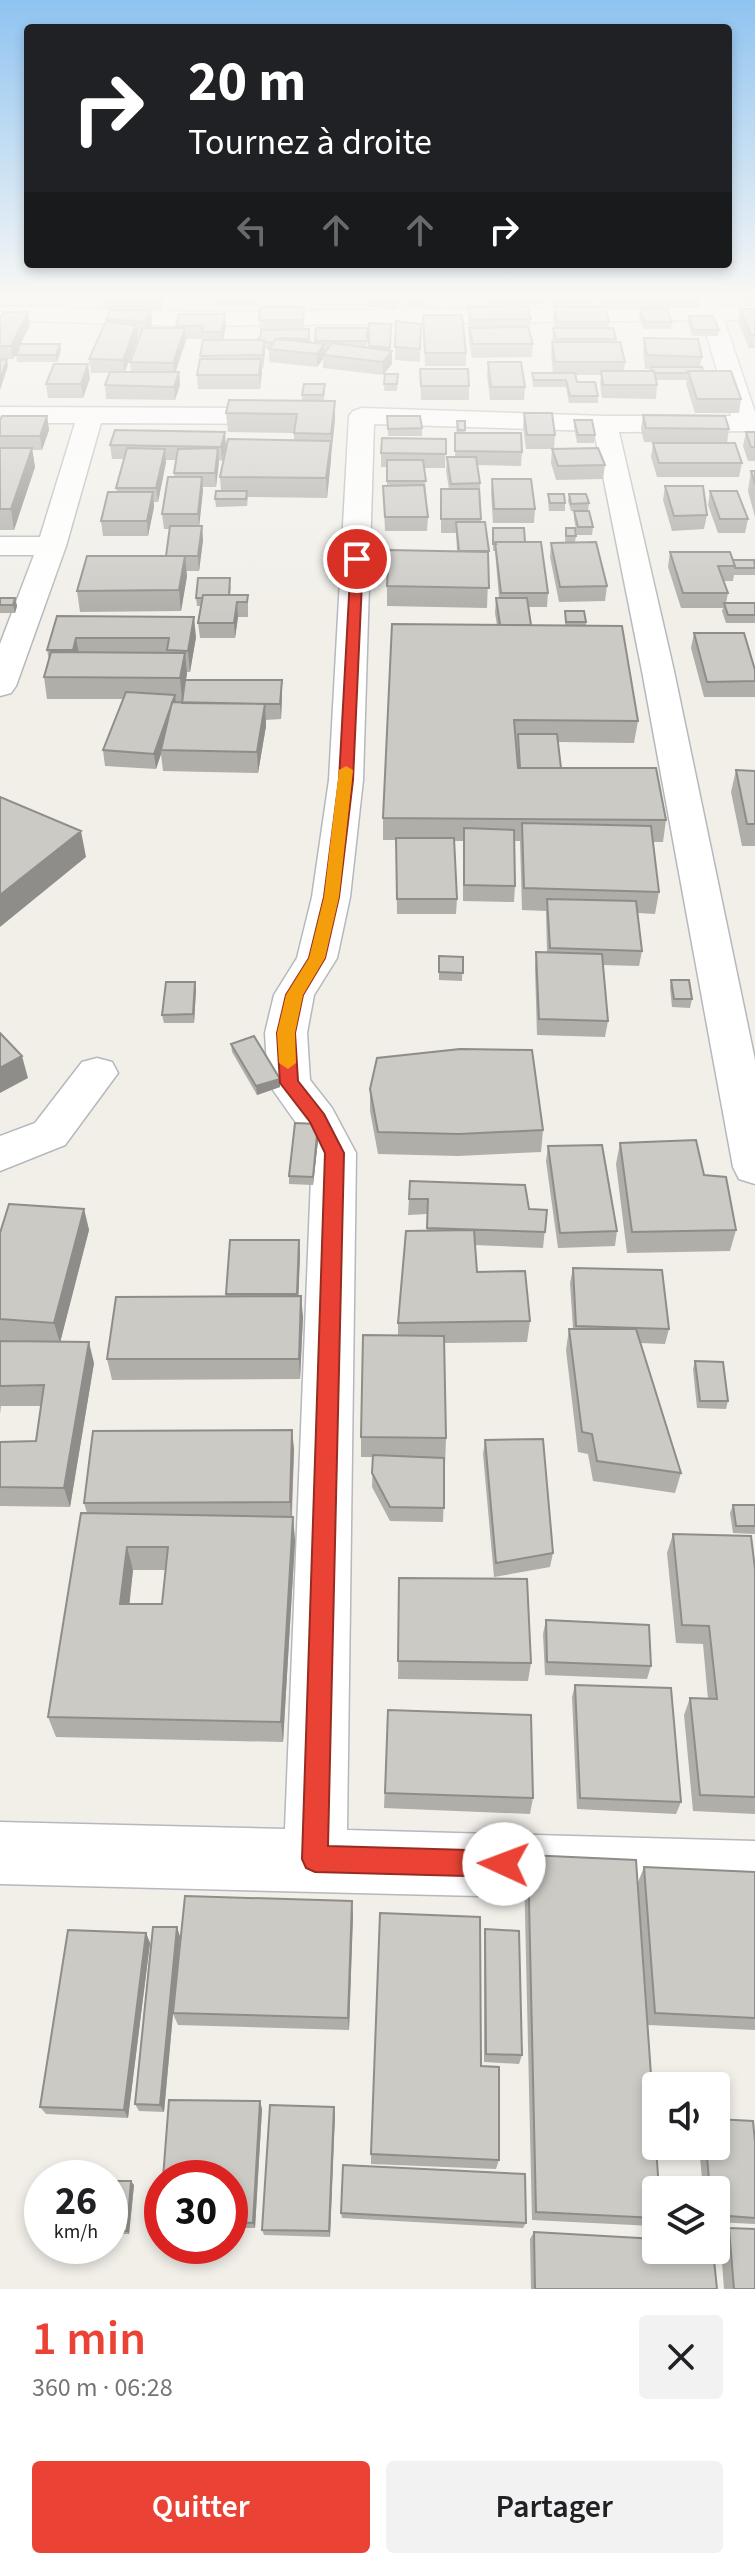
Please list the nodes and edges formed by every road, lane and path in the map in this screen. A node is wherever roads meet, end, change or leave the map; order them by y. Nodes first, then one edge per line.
1 (0, 415) edge
2 (90, 416) junction
3 (337, 416) junction
4 (750, 423) edge
5 (605, 424) junction
6 (0, 546) edge
7 (52, 546) junction
8 (0, 686) edge
9 (97, 1073) dead end
10 (747, 1077) edge
11 (0, 1154) edge
12 (755, 1167) edge
13 (0, 1853) edge
14 (315, 1859) junction
15 (755, 1872) edge

1 - 2 street
2 - 3 street
2 - 7 street
3 - 5 street
3 - 14 street
4 - 5 street
5 - 10 street
6 - 7 street
7 - 8 street
9 - 11 street
10 - 12 street
13 - 14 street
14 - 15 street

